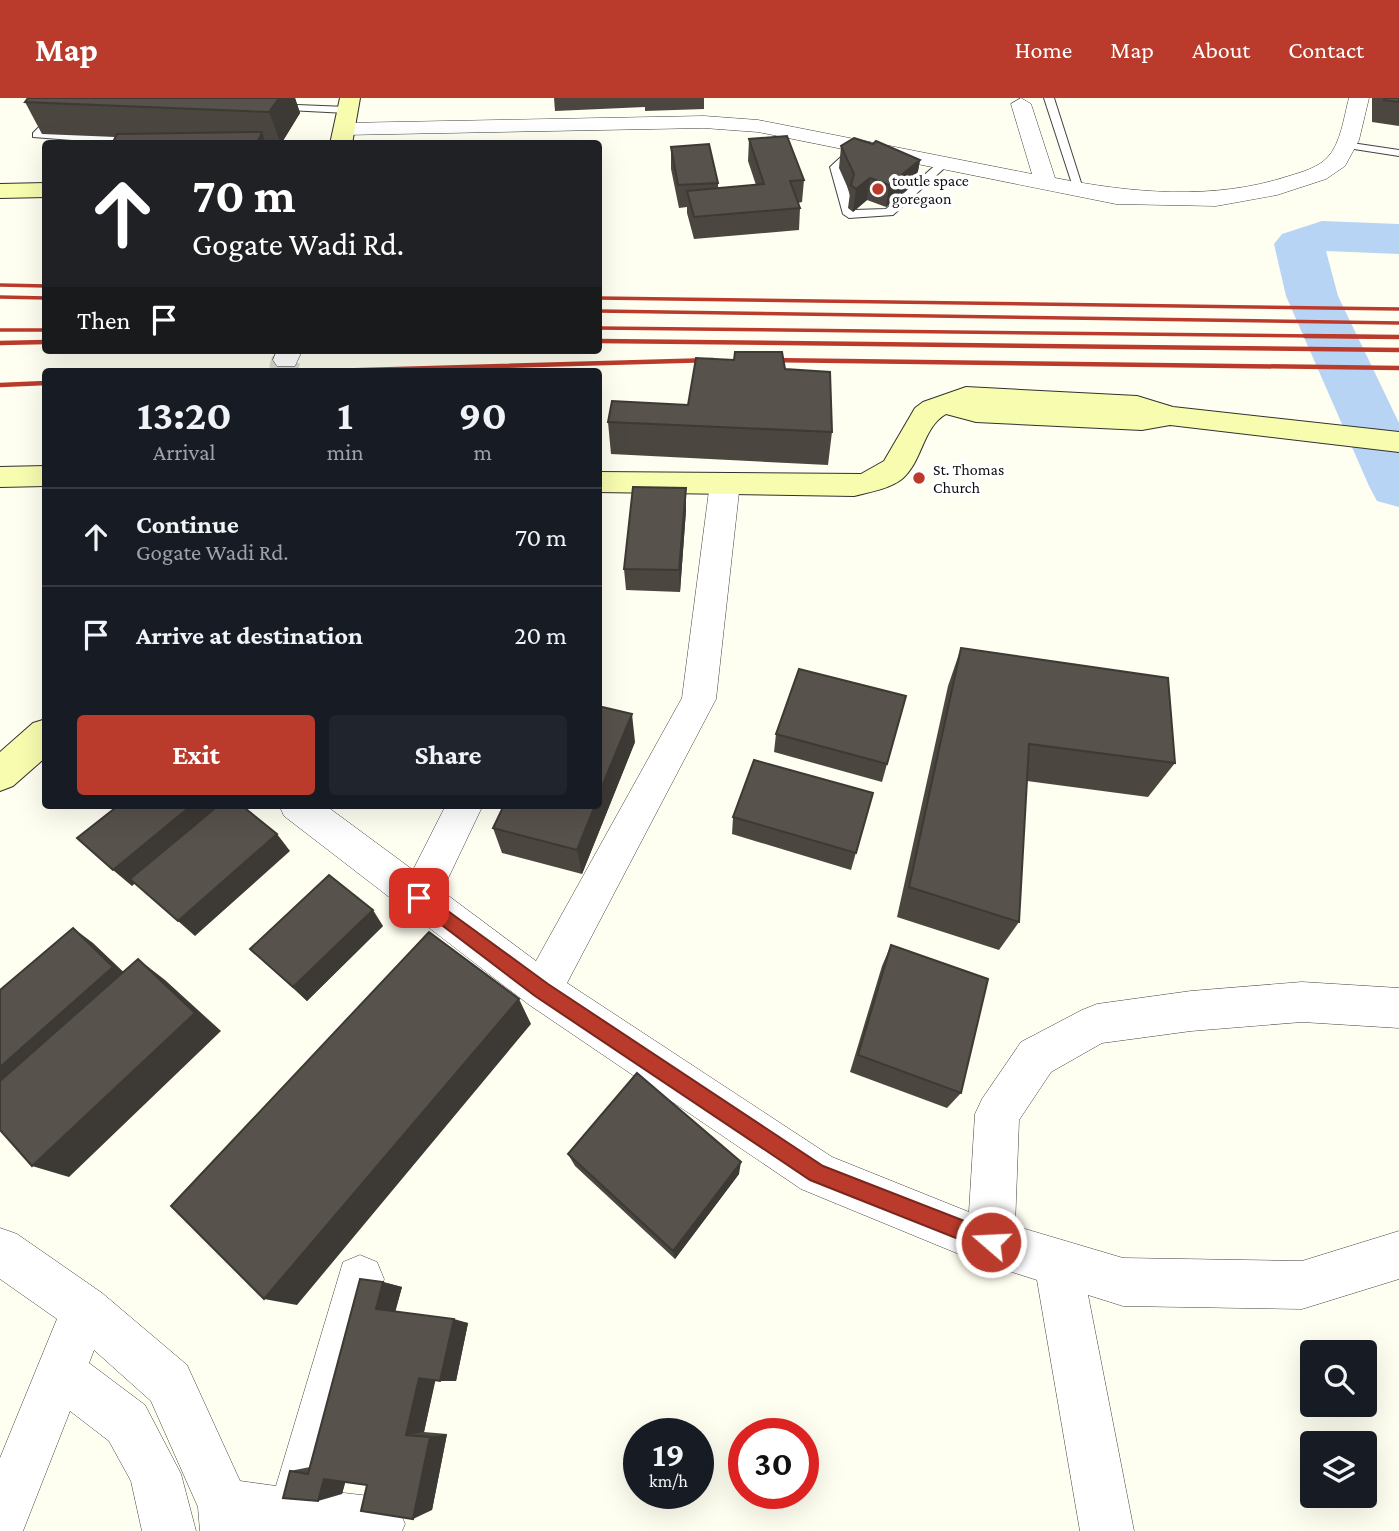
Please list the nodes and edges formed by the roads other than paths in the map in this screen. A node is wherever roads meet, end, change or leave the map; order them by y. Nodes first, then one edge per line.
1 (1049, 98) edge
2 (1359, 98) edge
3 (66, 103) edge
4 (1021, 104) dead end
5 (254, 106) edge
6 (346, 120) edge
7 (120, 140) edge
8 (1345, 145) junction
9 (860, 146) junction
10 (1399, 153) edge
11 (944, 163) junction
12 (1046, 184) junction
13 (42, 190) edge
14 (1080, 190) junction
15 (0, 191) edge
16 (1399, 442) edge
17 (42, 476) edge
18 (0, 477) edge
19 (602, 482) edge
20 (726, 482) junction
21 (42, 738) edge
22 (0, 775) edge
23 (302, 809) edge
24 (463, 809) edge
25 (419, 898) junction
26 (542, 990) junction
27 (1399, 1008) edge
28 (991, 1242) junction
29 (0, 1251) edge
30 (1399, 1255) edge
31 (1058, 1262) junction
32 (360, 1279) edge
33 (85, 1310) junction
34 (60, 1372) junction
35 (295, 1513) junction
36 (226, 1518) edge
37 (0, 1523) edge
38 (378, 1524) edge
39 (169, 1531) edge
40 (1107, 1531) edge

1 - 14 lane
2 - 8 street
3 - 7 lane
4 - 12 street
5 - 6 lane
6 - 9 street
8 - 10 lane
8 - 14 street
9 - 11 street
9 - 11 lane
11 - 12 street
12 - 14 street
13 - 15 street
16 - 20 street
17 - 18 street
19 - 20 street
20 - 26 street
21 - 22 street
23 - 25 street
24 - 25 street
25 - 26 street
26 - 28 street
27 - 28 street
28 - 31 street
29 - 33 street
30 - 31 street
31 - 40 street
32 - 35 street
33 - 34 street
33 - 36 street
34 - 37 street
34 - 39 street
35 - 36 street
35 - 38 street

